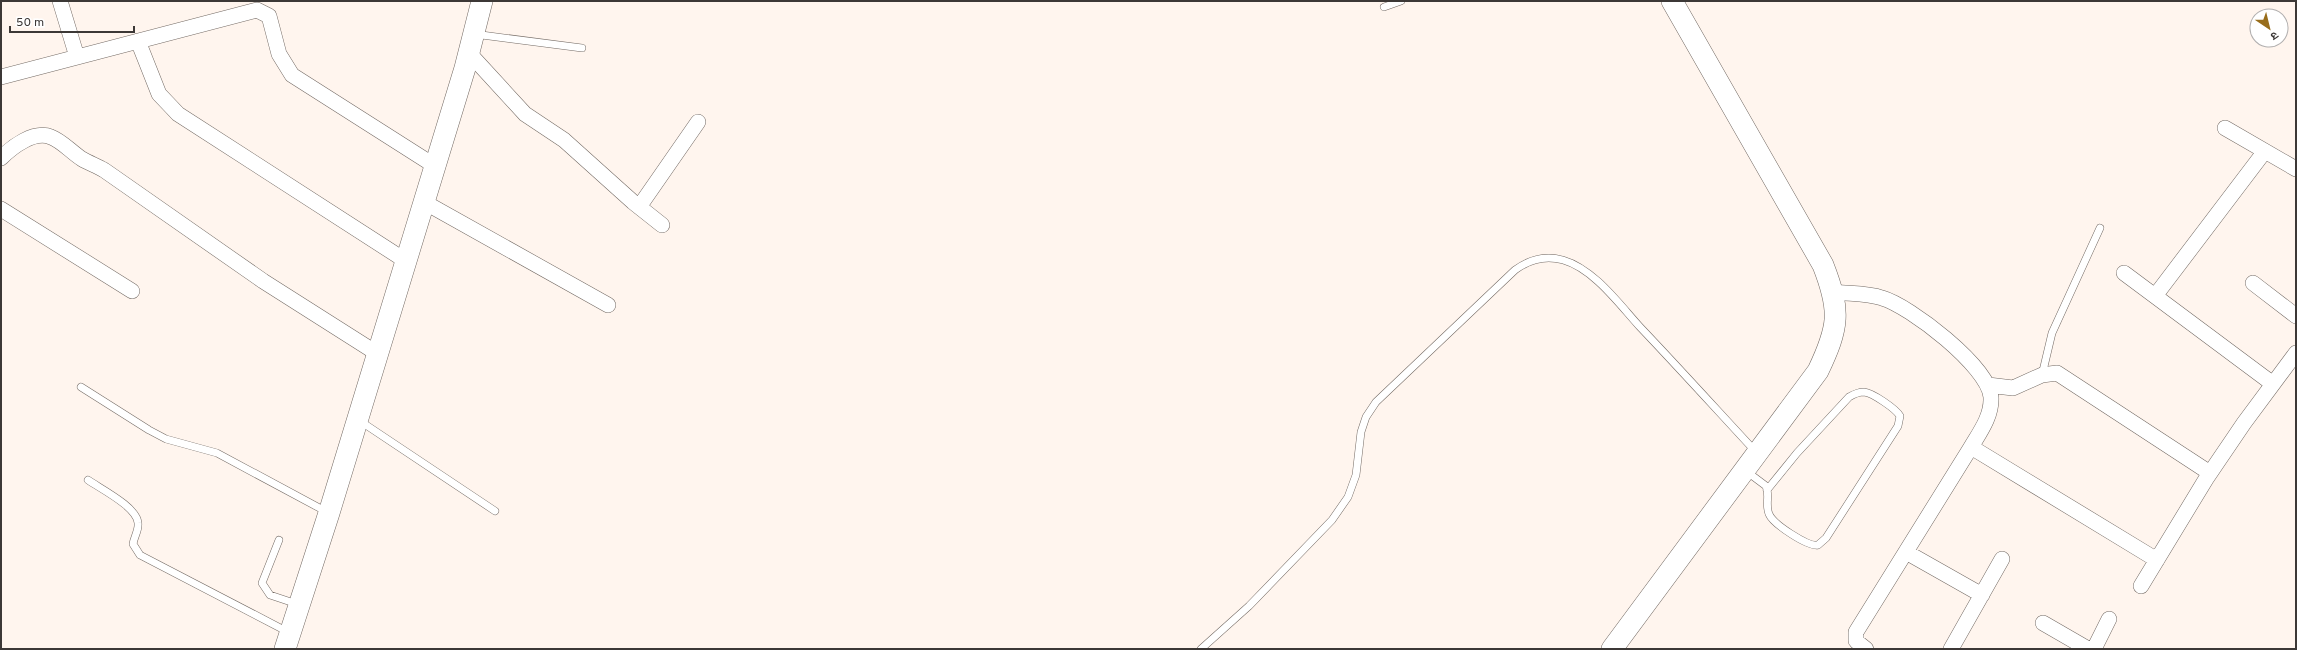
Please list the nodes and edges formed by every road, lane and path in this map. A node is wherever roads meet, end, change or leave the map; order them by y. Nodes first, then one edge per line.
1 (60, 1) edge
2 (482, 1) edge
3 (1401, 1) edge
4 (1672, 1) edge
5 (1384, 7) dead end
6 (138, 41) junction
7 (472, 44) junction
8 (582, 48) dead end
9 (77, 57) junction
10 (1, 77) edge
11 (698, 122) dead end
12 (2225, 128) dead end
13 (2265, 151) junction
14 (1, 158) edge
15 (424, 158) junction
16 (2296, 170) edge
17 (424, 202) junction
18 (639, 207) junction
19 (1, 209) edge
20 (662, 225) dead end
21 (2100, 228) dead end
22 (394, 253) junction
23 (2124, 273) dead end
24 (2253, 283) dead end
25 (132, 291) dead end
26 (1834, 292) junction
27 (2155, 296) junction
28 (608, 305) dead end
29 (2296, 316) edge
30 (2296, 353) edge
31 (378, 354) junction
32 (2042, 375) junction
33 (2273, 384) junction
34 (1988, 385) junction
35 (81, 386) dead end
36 (358, 420) junction
37 (1971, 447) junction
38 (1757, 453) junction
39 (1744, 470) junction
40 (2210, 473) junction
41 (88, 480) dead end
42 (1767, 490) junction
43 (322, 509) junction
44 (495, 511) dead end
45 (279, 540) dead end
46 (1906, 552) junction
47 (2002, 559) dead end
48 (2157, 560) junction
49 (2141, 586) dead end
50 (1982, 595) junction
51 (293, 603) junction
52 (2109, 619) dead end
53 (2043, 623) dead end
54 (285, 637) edge
55 (1201, 649) edge
56 (1612, 649) edge
57 (1866, 649) edge
58 (1951, 649) edge
59 (2088, 649) edge
60 (2094, 649) edge

1 - 9 street
2 - 7 street
3 - 5 lane
4 - 26 street
6 - 9 street
6 - 15 street
6 - 22 street
7 - 8 lane
7 - 15 street
7 - 18 street
9 - 10 street
11 - 18 street
12 - 13 street
13 - 16 street
13 - 27 street
14 - 31 street
15 - 17 street
17 - 22 street
17 - 28 street
18 - 20 street
19 - 25 street
21 - 32 lane
22 - 31 street
23 - 27 street
24 - 29 street
26 - 34 street
26 - 38 street
27 - 33 street
30 - 33 street
31 - 36 street
32 - 34 street
32 - 40 street
33 - 40 street
34 - 37 street
35 - 43 lane
36 - 43 street
36 - 44 lane
37 - 46 street
37 - 48 street
38 - 39 street
38 - 55 lane
39 - 42 lane
39 - 56 street
40 - 48 street
41 - 54 lane
42 - 42 lane
43 - 51 street
45 - 51 lane
46 - 50 street
46 - 57 street
47 - 50 street
48 - 49 street
50 - 58 street
51 - 54 street
52 - 60 street
53 - 59 street

